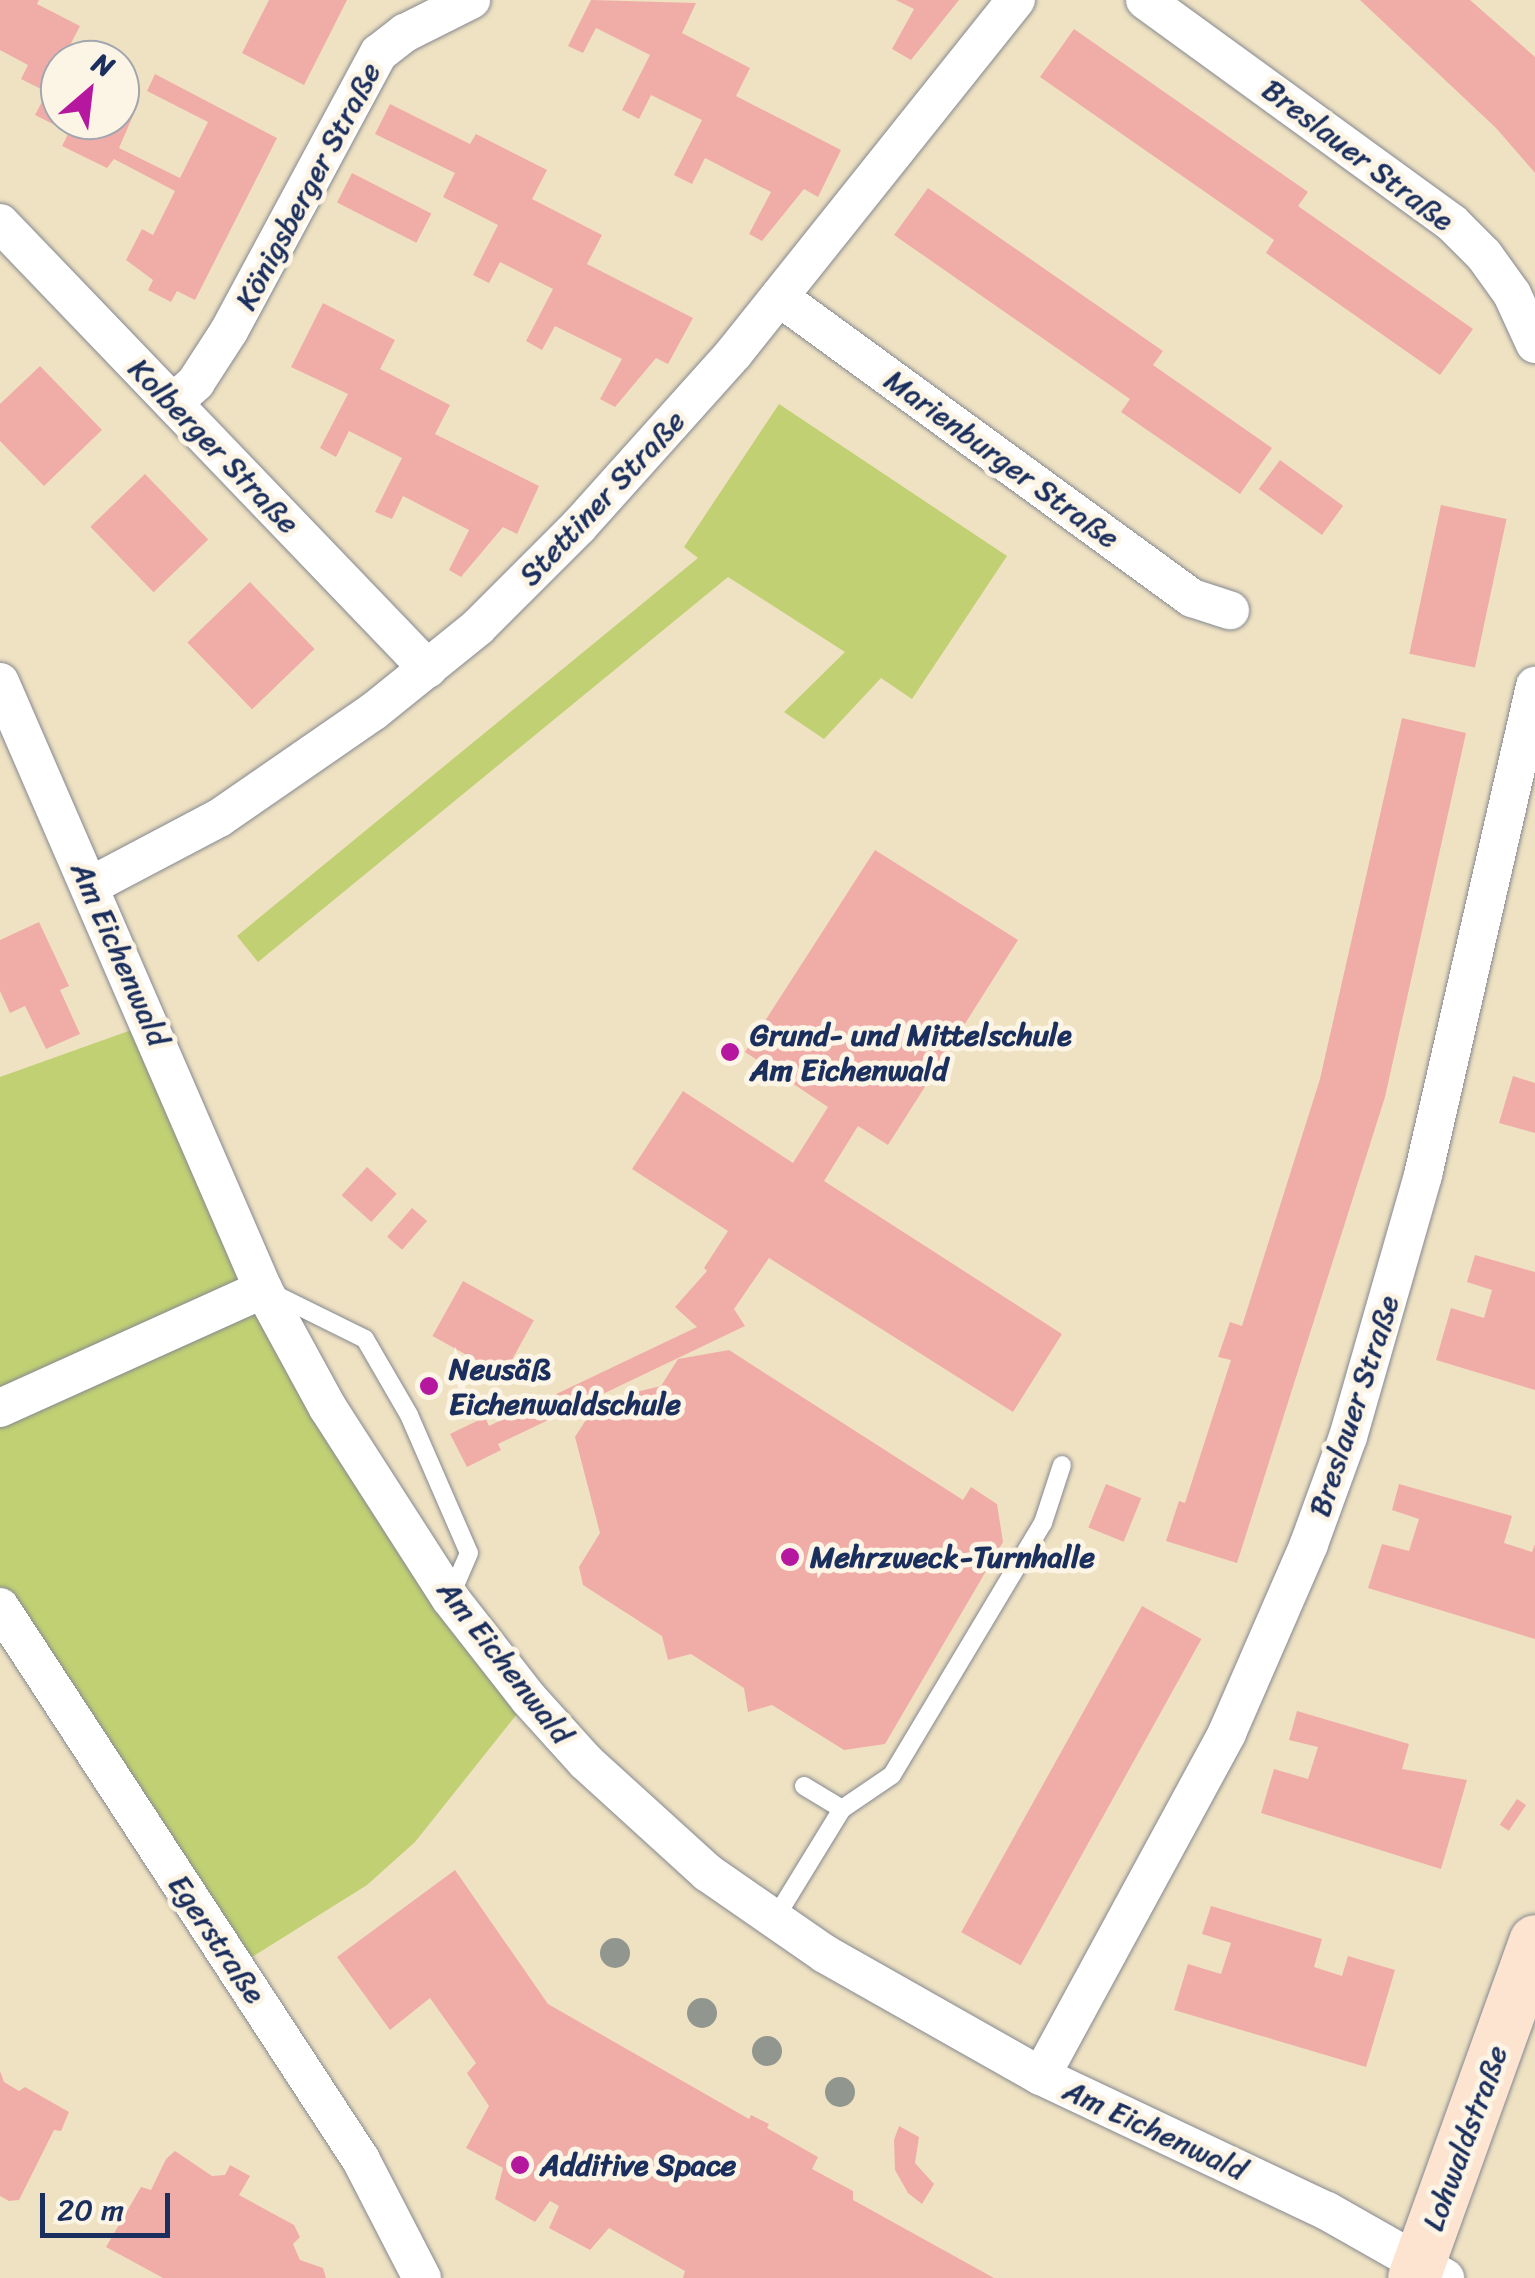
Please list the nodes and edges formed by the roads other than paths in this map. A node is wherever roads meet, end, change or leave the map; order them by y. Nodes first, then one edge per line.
1 (471, 0) edge
2 (1016, 0) edge
3 (1145, 0) edge
4 (0, 222) edge
5 (779, 297) junction
6 (1535, 344) edge
7 (173, 403) junction
8 (1230, 610) dead end
9 (428, 669) junction
10 (0, 682) edge
11 (1535, 686) edge
12 (90, 886) junction
13 (264, 1289) junction
14 (0, 1408) edge
15 (1062, 1465) dead end
16 (450, 1598) junction
17 (0, 1608) edge
18 (804, 1786) dead end
19 (842, 1809) junction
20 (774, 1920) junction
21 (1535, 1941) edge
22 (1040, 2076) junction
23 (1427, 2273) edge
24 (422, 2278) edge

1 - 7 street, Königsberger Straße
2 - 5 street, Stettiner Straße
3 - 6 street, Breslauer Straße
4 - 7 street, Kolberger Straße
5 - 8 street, Marienburger Straße
5 - 9 street, Stettiner Straße
7 - 9 street, Kolberger Straße
9 - 12 street, Stettiner Straße
10 - 12 street, Am Eichenwald
11 - 22 street, Breslauer Straße
12 - 13 street, Am Eichenwald
13 - 14 street
13 - 16 street, Am Eichenwald
13 - 16 lane
15 - 19 lane
16 - 20 street, Am Eichenwald
17 - 24 street, Egerstraße
18 - 19 lane
19 - 20 lane
20 - 22 street, Am Eichenwald
21 - 23 street, Lohwaldstraße
22 - 23 street, Am Eichenwald

